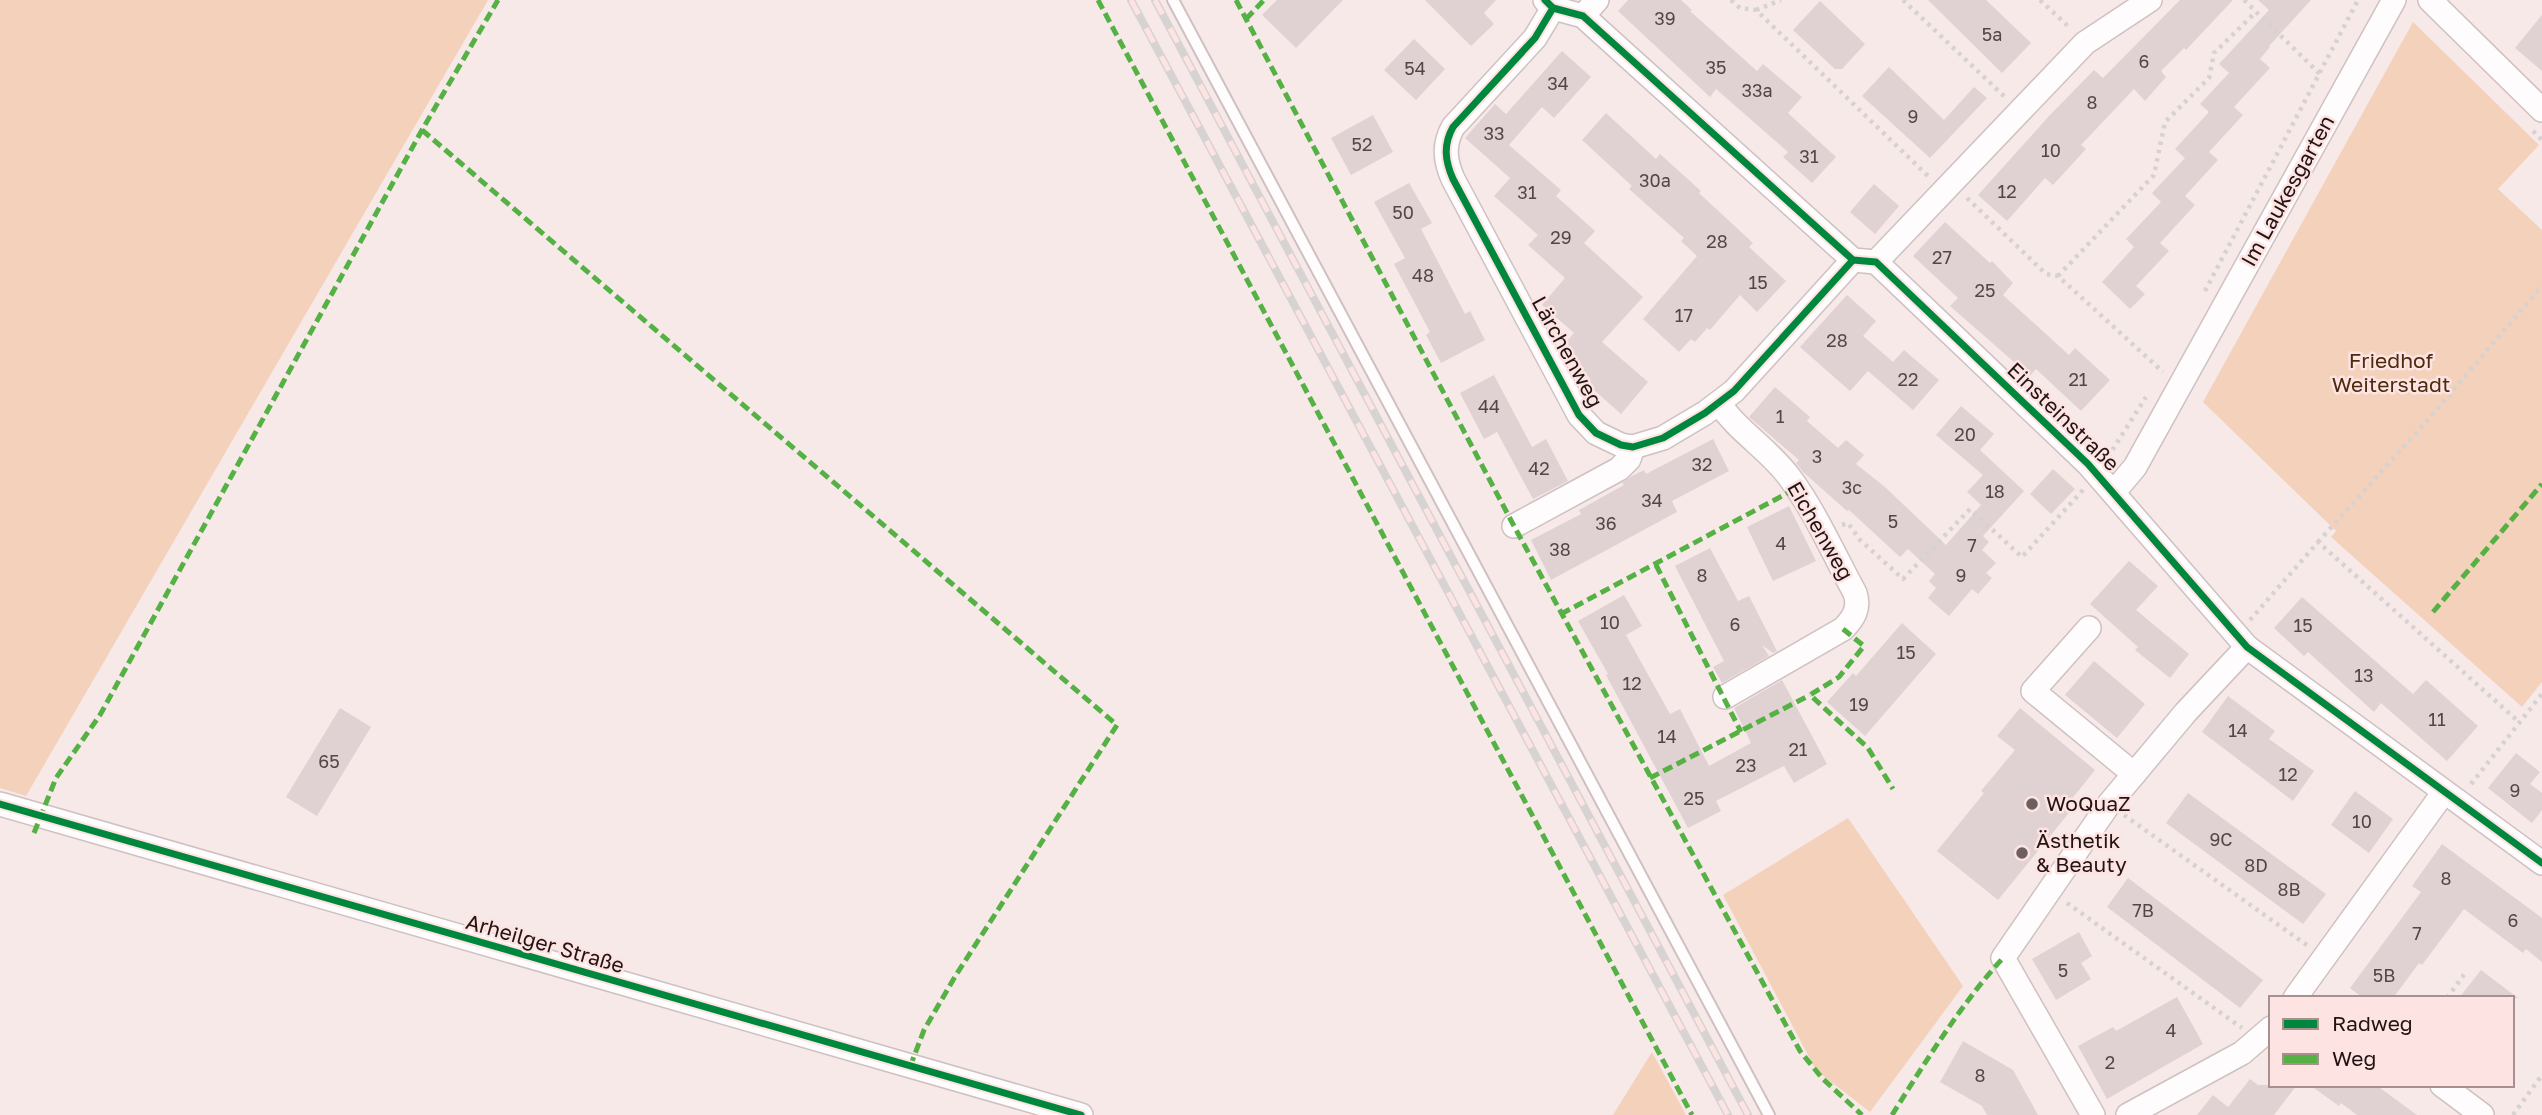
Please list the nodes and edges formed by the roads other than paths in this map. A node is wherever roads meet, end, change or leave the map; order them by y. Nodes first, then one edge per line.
1 (1173, 0) edge
2 (2151, 0) edge
3 (2394, 0) edge
4 (2430, 0) edge
5 (1549, 4) edge
6 (1590, 8) edge
7 (2542, 110) edge
8 (1853, 260) junction
9 (1877, 262) junction
10 (1719, 403) junction
11 (1633, 447) junction
12 (2114, 492) junction
13 (1514, 526) dead end
14 (2089, 628) dead end
15 (2242, 641) junction
16 (1725, 696) dead end
17 (2134, 774) junction
18 (2450, 797) junction
19 (0, 804) edge
20 (2542, 863) edge
21 (2307, 994) edge
22 (2265, 1034) edge
23 (2445, 1087) edge
24 (1081, 1115) edge
25 (1769, 1115) edge
26 (2093, 1115) edge
27 (2128, 1115) edge
28 (2482, 1115) edge

1 - 25 lane
2 - 9 street
3 - 12 street, Im Laukesgarten
4 - 7 street
5 - 6 street
5 - 11 street, Lärchenweg
6 - 8 street
8 - 9 street
8 - 10 street
9 - 12 street, Einsteinstraße
10 - 11 street
10 - 16 street, Eichenweg
11 - 13 street
12 - 15 street, Einsteinstraße
14 - 17 street
15 - 17 street
15 - 18 street, Einsteinstraße
17 - 26 street
18 - 20 street, Einsteinstraße
18 - 21 street
19 - 24 street, Arheilger Straße
22 - 27 street
23 - 28 street

